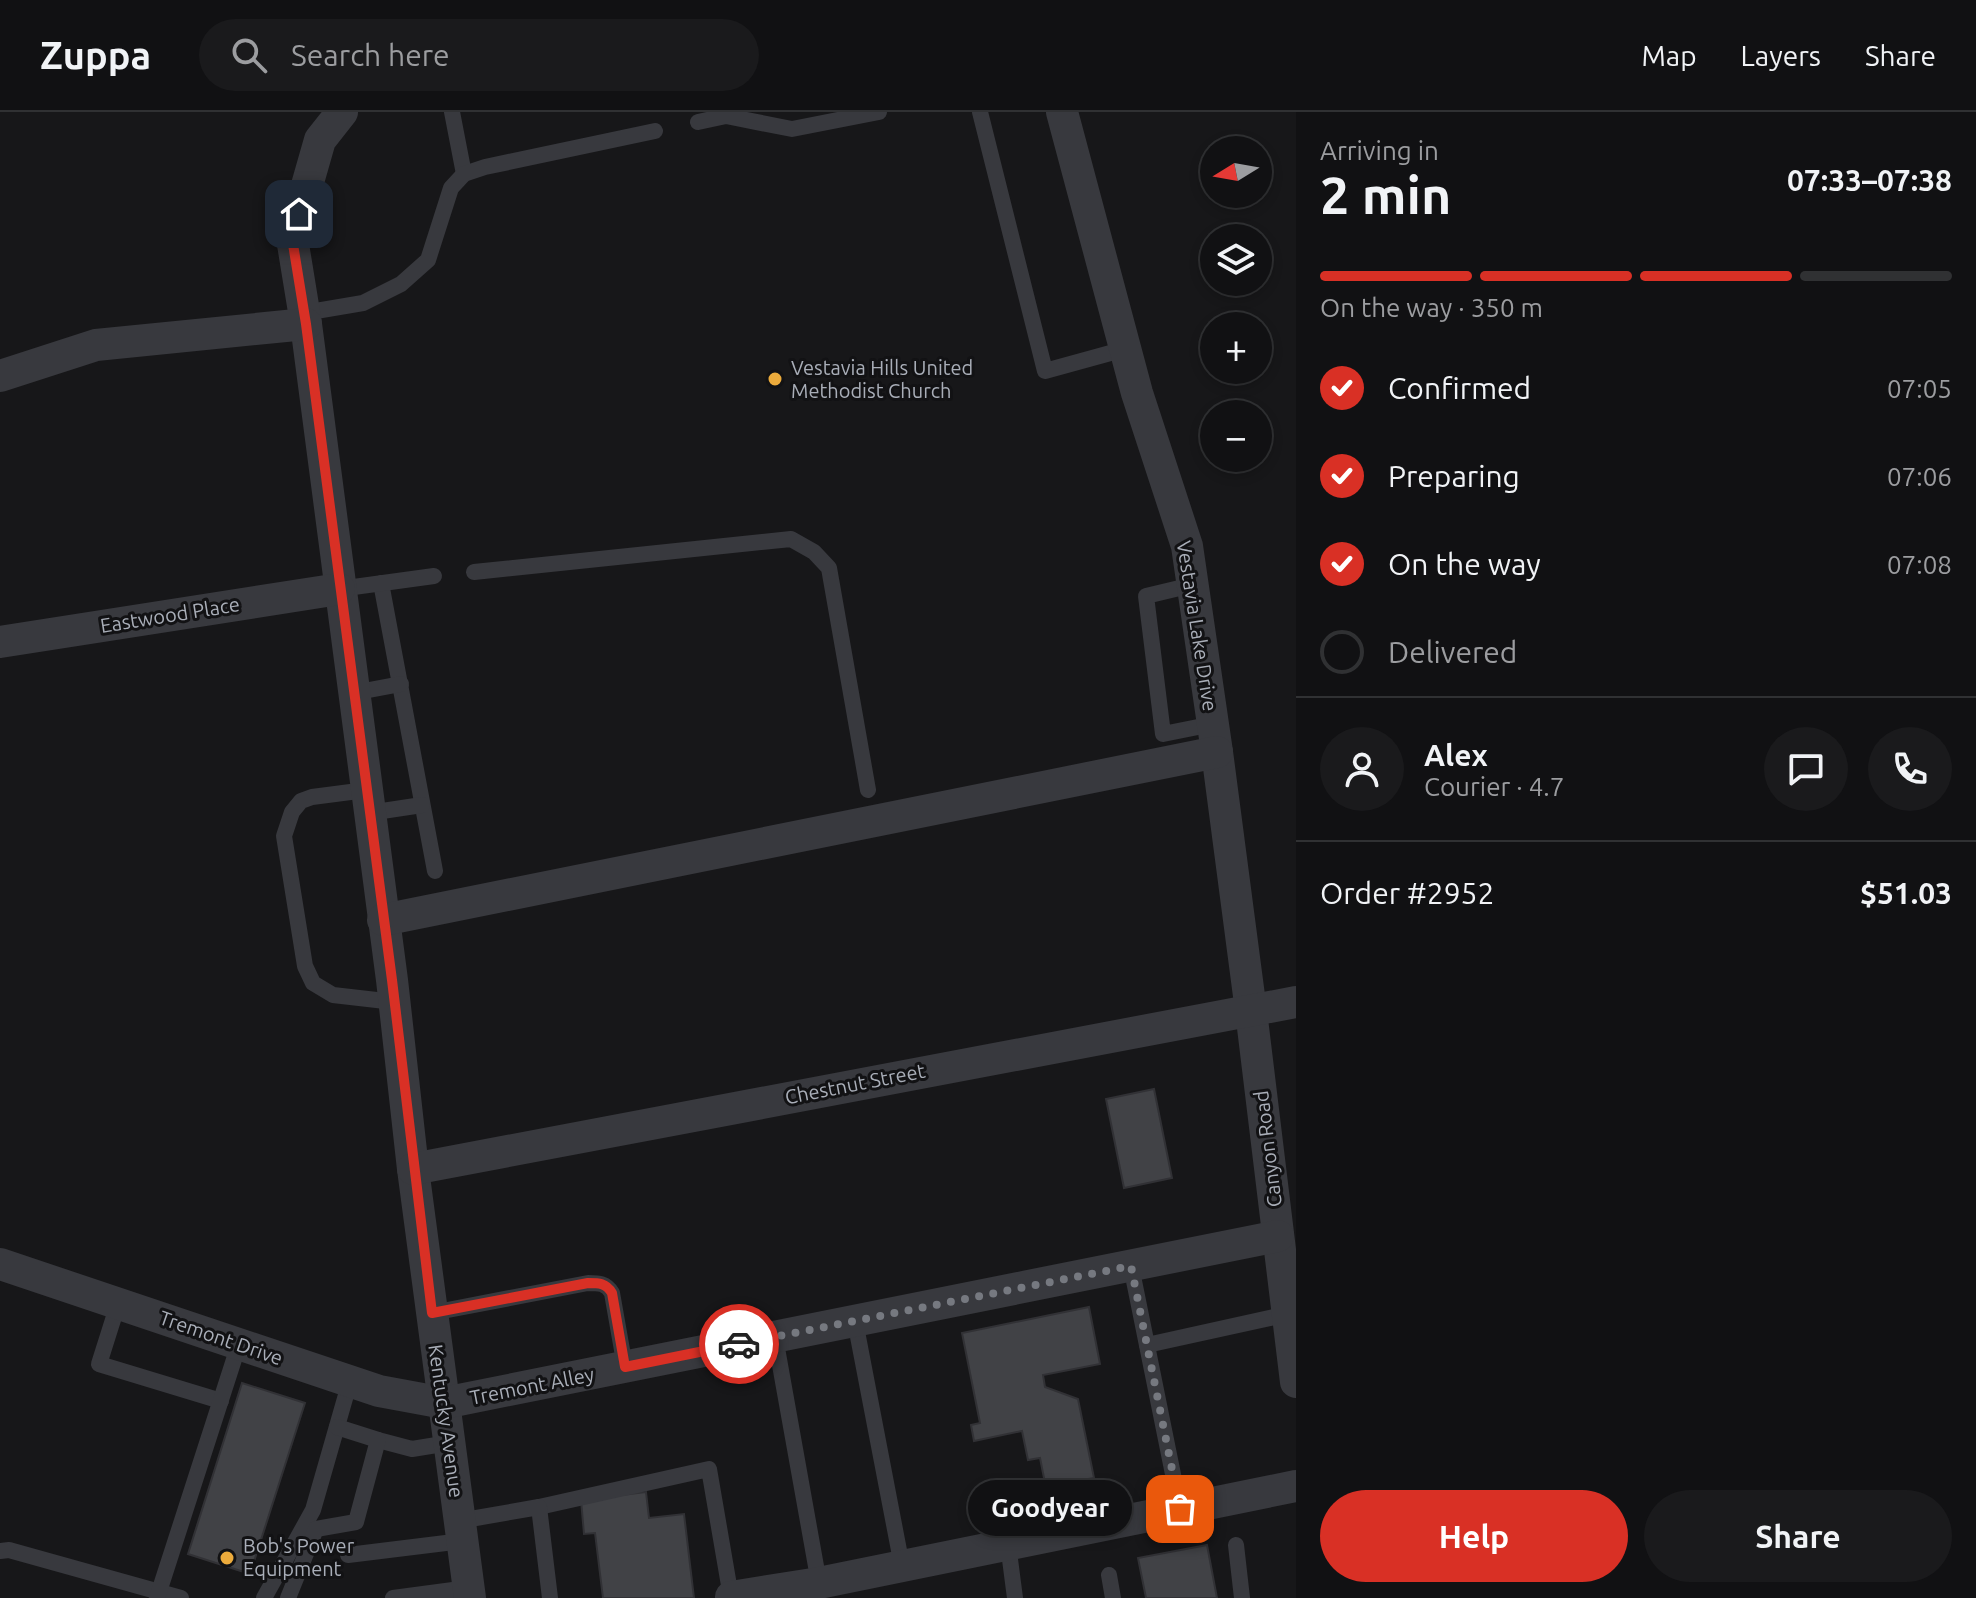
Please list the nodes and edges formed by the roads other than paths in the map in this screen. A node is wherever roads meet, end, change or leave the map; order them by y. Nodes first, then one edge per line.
1 (342, 112) edge
2 (452, 112) edge
3 (879, 112) edge
4 (980, 112) edge
5 (1062, 112) edge
6 (725, 114) edge
7 (698, 122) dead end
8 (655, 131) dead end
9 (464, 174) junction
10 (305, 318) junction
11 (1125, 349) junction
12 (0, 376) edge
13 (474, 572) dead end
14 (434, 576) dead end
15 (381, 583) junction
16 (1192, 585) junction
17 (339, 589) junction
18 (0, 642) edge
19 (401, 684) junction
20 (353, 693) junction
21 (1215, 738) junction
22 (868, 790) dead end
23 (368, 801) junction
24 (422, 805) junction
25 (435, 871) dead end
26 (383, 920) junction
27 (394, 1002) junction
28 (1296, 1002) edge
29 (1251, 1011) junction
30 (413, 1169) junction
31 (1285, 1241) edge
32 (0, 1264) edge
33 (1131, 1266) junction
34 (118, 1304) junction
35 (1290, 1304) edge
36 (432, 1313) junction
37 (855, 1321) junction
38 (775, 1337) junction
39 (239, 1344) junction
40 (1147, 1345) junction
41 (625, 1367) junction
42 (350, 1381) junction
43 (1296, 1382) edge
44 (221, 1401) junction
45 (444, 1403) junction
46 (337, 1427) junction
47 (378, 1440) junction
48 (449, 1443) junction
49 (1296, 1486) edge
50 (539, 1507) junction
51 (1180, 1509) junction
52 (461, 1531) junction
53 (1008, 1544) junction
54 (1236, 1545) dead end
55 (0, 1551) edge
56 (348, 1555) dead end
57 (902, 1566) junction
58 (1109, 1575) dead end
59 (819, 1583) junction
60 (469, 1593) edge
61 (158, 1595) edge
62 (731, 1597) edge
63 (181, 1598) edge
64 (264, 1598) edge
65 (288, 1598) edge
66 (393, 1598) edge
67 (550, 1598) edge
68 (1015, 1598) edge
69 (1113, 1598) edge
70 (1242, 1598) edge

1 - 10 street, Kentucky Avenue
2 - 9 lane
3 - 6 lane
4 - 11 lane
5 - 11 street, Vestavia Lake Drive
6 - 7 lane
8 - 9 lane
9 - 10 lane
10 - 12 street
10 - 17 street, Kentucky Avenue
11 - 16 street, Vestavia Lake Drive
13 - 22 lane
14 - 15 lane
15 - 17 lane
15 - 19 lane
16 - 21 street, Vestavia Lake Drive
16 - 21 lane
17 - 18 street, Eastwood Place
17 - 20 street, Kentucky Avenue
19 - 20 lane
19 - 24 lane
20 - 23 street, Kentucky Avenue
21 - 26 street
21 - 29 street, Vestavia Lake Drive
23 - 24 lane
23 - 26 street, Kentucky Avenue
23 - 27 lane
24 - 25 lane
26 - 27 street, Kentucky Avenue
27 - 30 street, Kentucky Avenue
28 - 29 street, Chestnut Street
29 - 30 street, Chestnut Street
29 - 31 street, Canyon Road
30 - 36 street, Kentucky Avenue
31 - 33 street, Tremont Alley
31 - 35 street, Canyon Road
32 - 34 street, Tremont Drive
33 - 37 street, Tremont Alley
33 - 40 lane
34 - 39 street, Tremont Drive
34 - 44 lane
35 - 40 lane
35 - 43 street, Canyon Road
36 - 41 lane
36 - 45 street, Kentucky Avenue
37 - 38 street, Tremont Alley
37 - 57 lane
38 - 41 street, Tremont Alley
38 - 59 lane
39 - 42 street, Tremont Drive
39 - 44 lane
40 - 51 lane
41 - 45 street, Tremont Alley
42 - 45 street, Tremont Drive
42 - 46 lane
44 - 61 lane
45 - 48 street, Kentucky Avenue
46 - 47 lane
46 - 64 lane
47 - 48 lane
47 - 65 lane
48 - 52 street, Kentucky Avenue
49 - 51 street
50 - 52 lane
50 - 62 lane
50 - 67 lane
51 - 53 street
52 - 56 lane
52 - 60 street, Kentucky Avenue
53 - 57 street
53 - 68 lane
54 - 70 lane
55 - 61 lane
57 - 59 street
58 - 69 lane
59 - 62 street
60 - 66 lane
61 - 63 lane

